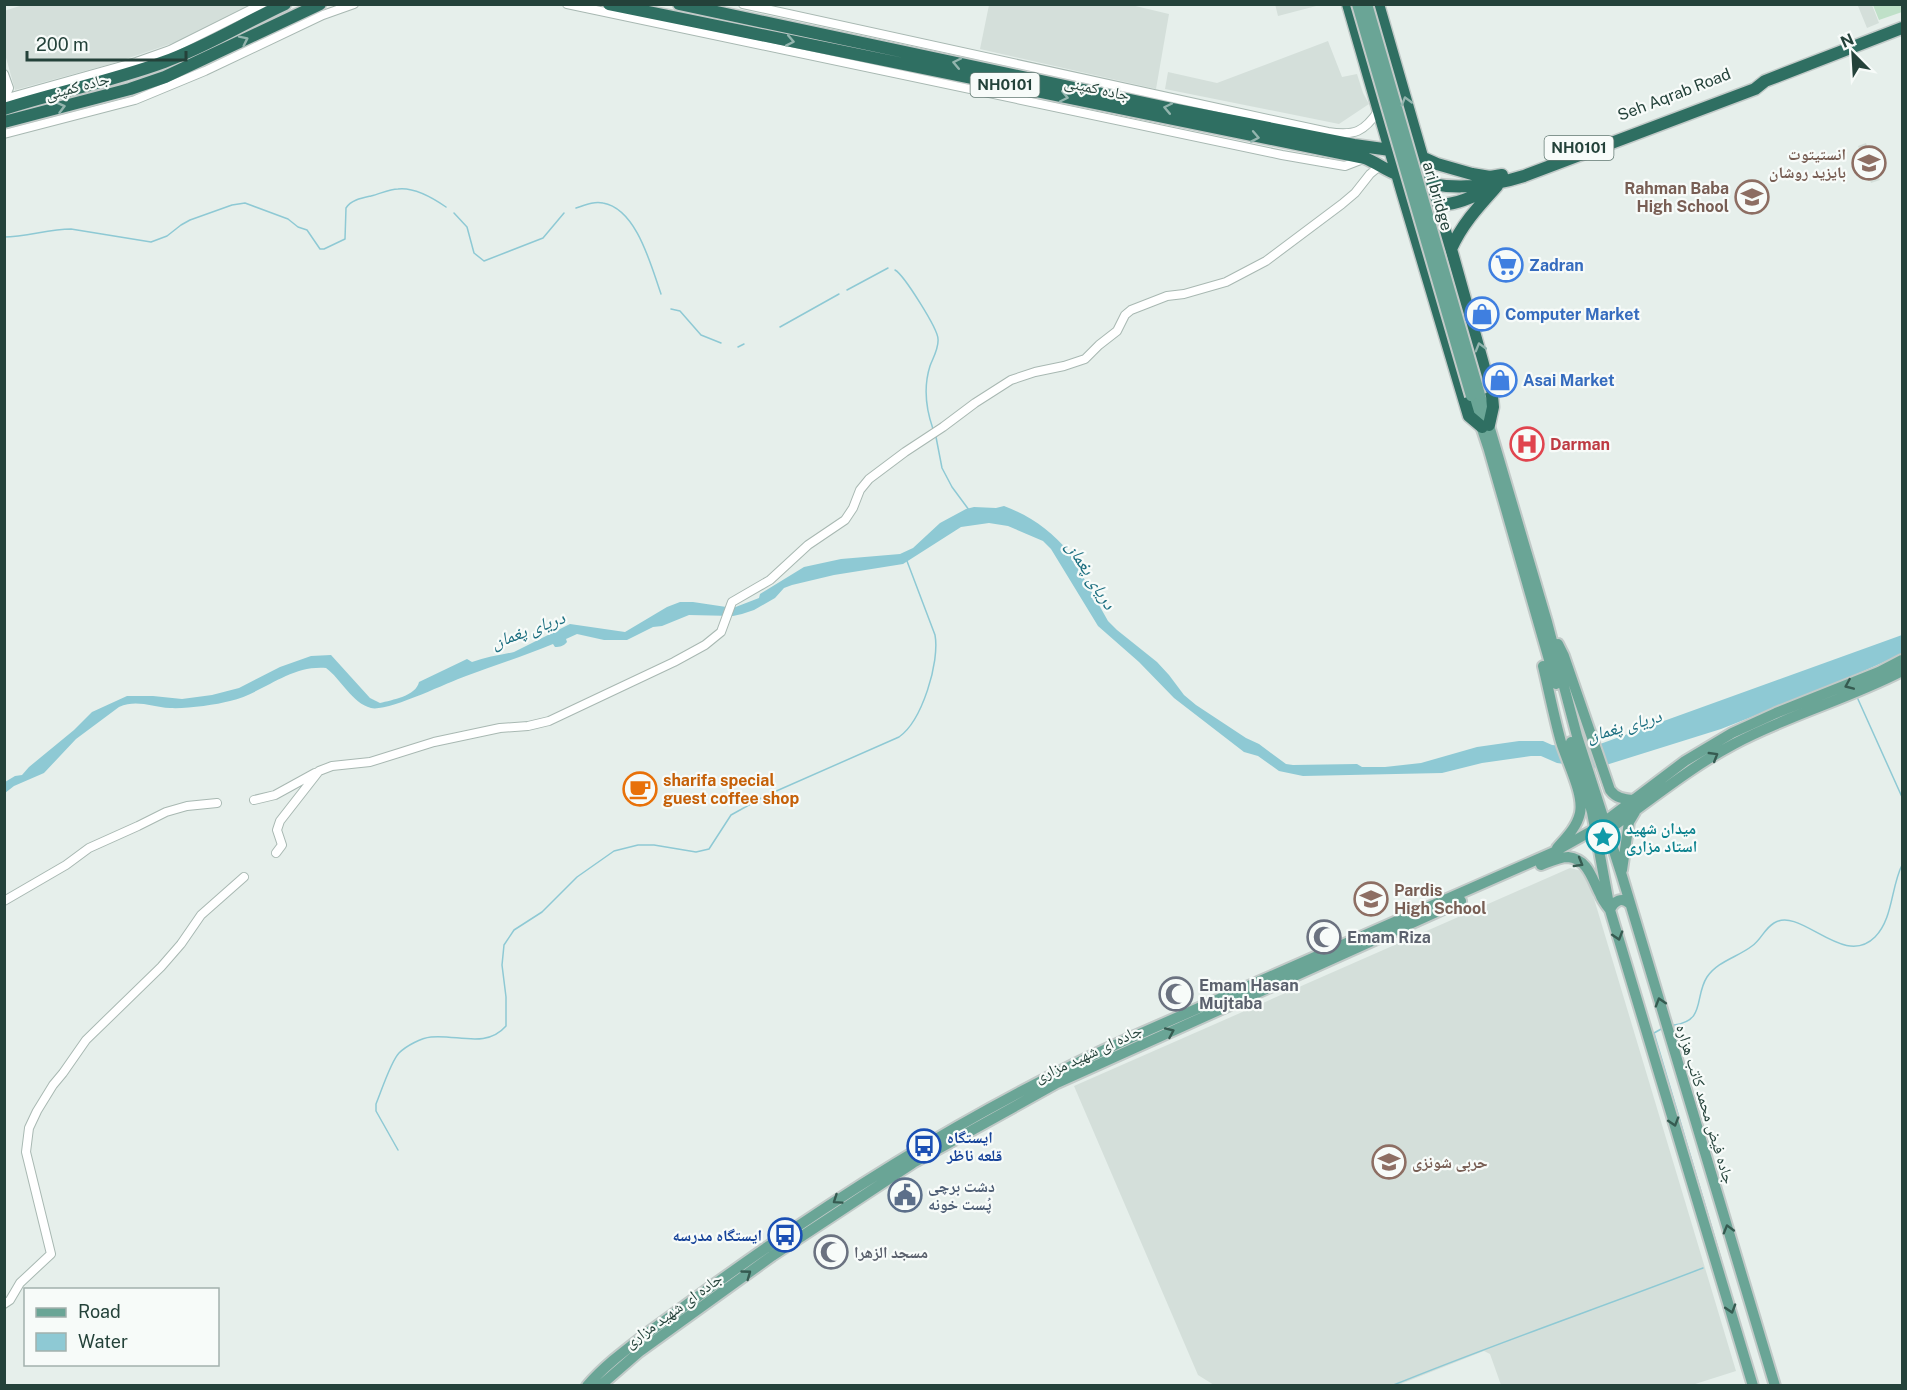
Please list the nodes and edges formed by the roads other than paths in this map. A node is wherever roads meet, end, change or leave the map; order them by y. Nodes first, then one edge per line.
1 (262, 4) edge
2 (285, 4) edge
3 (320, 4) edge
4 (354, 4) edge
5 (567, 4) edge
6 (679, 4) edge
7 (743, 4) edge
8 (1348, 4) edge
9 (1358, 4) edge
10 (1367, 4) edge
11 (1378, 4) edge
12 (616, 8) edge
13 (1902, 28) edge
14 (4, 74) edge
15 (1765, 81) junction
16 (8, 108) edge
17 (1379, 110) junction
18 (4, 134) edge
19 (1390, 150) junction
20 (1423, 157) junction
21 (1381, 165) junction
22 (1398, 175) junction
23 (1430, 183) junction
24 (1500, 185) junction
25 (1402, 195) junction
26 (1436, 205) junction
27 (1451, 249) junction
28 (1476, 396) junction
29 (1486, 426) junction
30 (1520, 546) junction
31 (1547, 622) junction
32 (1902, 660) edge
33 (1902, 671) edge
34 (1569, 738) junction
35 (319, 771) junction
36 (1580, 774) junction
37 (1610, 790) junction
38 (254, 800) dead end
39 (217, 803) dead end
40 (1636, 804) junction
41 (1600, 811) junction
42 (1601, 830) junction
43 (1554, 852) junction
44 (276, 853) dead end
45 (1622, 876) junction
46 (244, 877) dead end
47 (4, 901) edge
48 (1630, 904) junction
49 (1610, 910) junction
50 (4, 1304) edge
51 (1760, 1338) junction
52 (1742, 1346) junction
53 (587, 1386) edge
54 (600, 1386) edge
55 (1753, 1386) edge
56 (1775, 1386) edge

1 - 16 street
2 - 16 highway, جاده کمپنی
16 -> 3 highway, جاده کمپنی
4 - 16 street
5 - 12 street
19 -> 6 highway, جاده کمپنی / NH0101
7 - 17 street
8 - 17 highway
9 - 28 main road, bridge
10 - 28 main road, ari bridge, bridge
20 -> 11 highway
12 - 21 highway, جاده کمپنی / NH0101
13 - 15 highway, Seh Aqrab Road / NH0101
14 - 16 street
15 - 20 highway, Seh Aqrab Road / NH0101
15 - 24 highway, Seh Aqrab Road / NH0101
16 - 18 street
17 - 19 highway
19 - 20 highway, Seh Aqrab Road / NH0101
19 - 22 highway
20 - 23 highway
21 - 22 highway, جاده کمپنی / NH0101
21 - 35 street
22 - 23 highway, NH0101
22 - 25 highway
23 - 24 highway, Seh Aqrab Road / NH0101
23 - 26 highway
24 - 26 highway, NH0101
24 - 27 highway
25 - 26 highway, NH0101
25 - 29 highway
26 - 27 highway
29 -> 27 highway
28 - 29 main road
29 - 30 main road
30 - 31 main road
30 - 34 main road
31 - 34 main road
31 - 37 main road
32 -> 40 main road
40 -> 33 main road
34 - 36 main road
35 - 38 street
35 - 44 street
36 - 41 main road
36 - 42 main road
36 - 43 main road
37 - 40 main road
37 - 41 main road
39 - 47 street
40 - 42 main road, جاده ای شهید مزاری
40 - 45 main road
41 - 42 main road
42 - 43 main road, جاده ای شهید مزاری
42 - 45 main road, جاده فیض محمد کاتب هزاره
42 - 49 main road
43 -> 53 main road, جاده ای شهید مزاری
45 - 48 main road, جاده فیض محمد کاتب هزاره
46 - 50 street
48 - 49 main road
51 -> 48 main road, جاده فیض محمد کاتب هزاره
49 -> 52 main road
54 -> 49 main road, جاده ای شهید مزاری
51 - 52 main road
51 - 56 main road, جاده فیض محمد کاتب هزاره
52 - 55 main road

